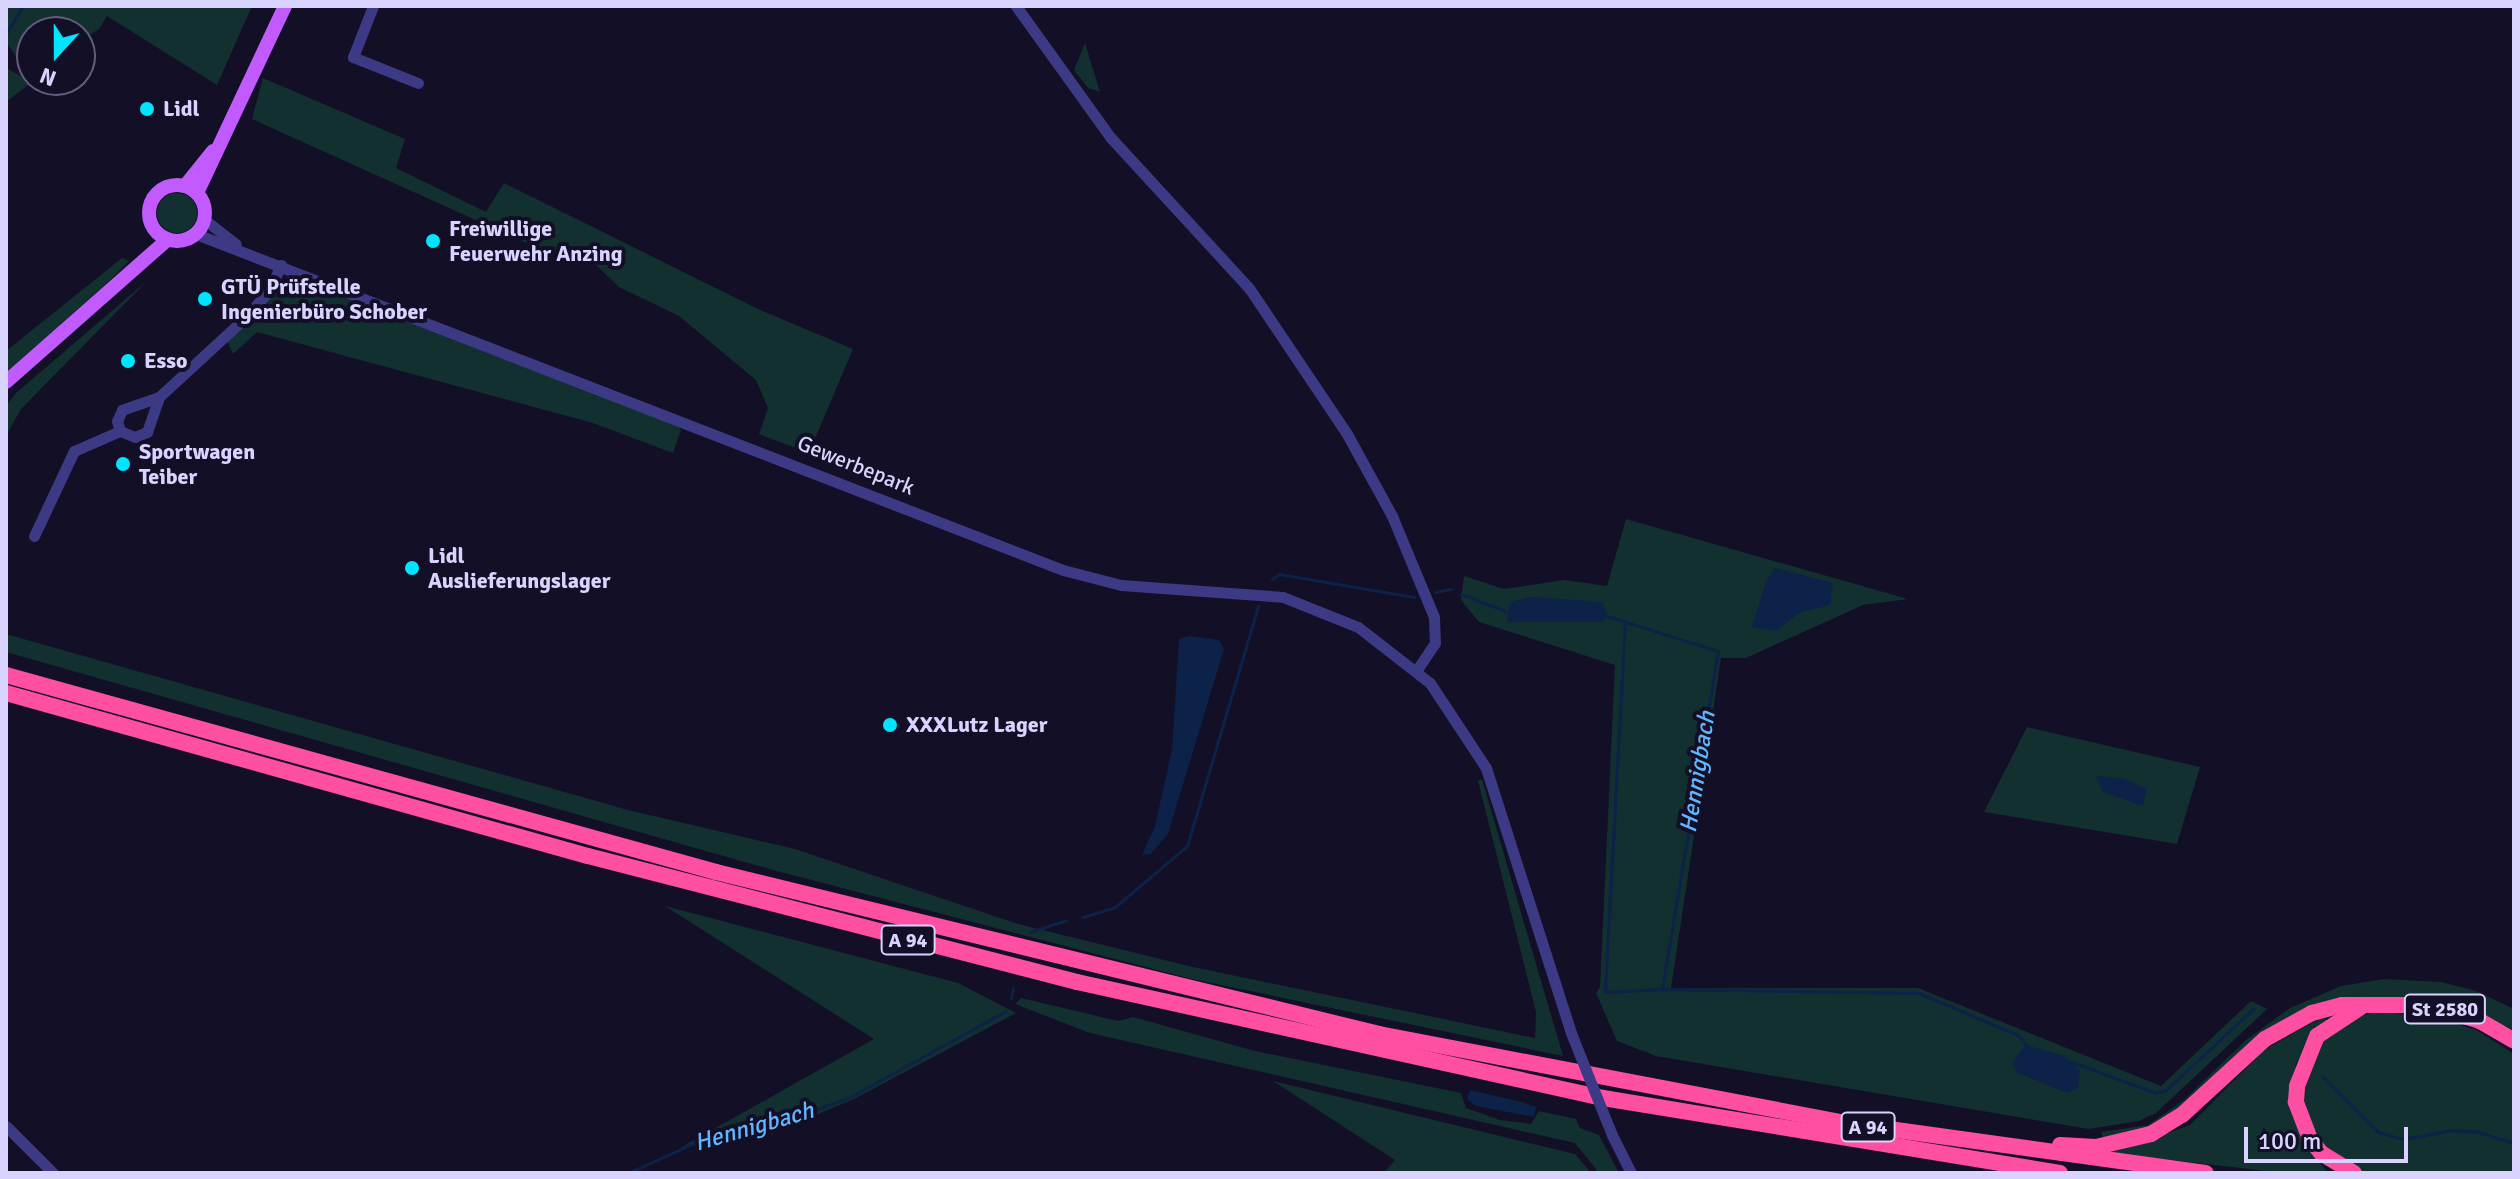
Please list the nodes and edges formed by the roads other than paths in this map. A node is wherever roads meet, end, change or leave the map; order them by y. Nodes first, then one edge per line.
1 (285, 6) edge
2 (373, 6) edge
3 (1016, 6) edge
4 (418, 83) dead end
5 (191, 190) junction
6 (205, 220) junction
7 (154, 229) junction
8 (196, 234) junction
9 (168, 239) junction
10 (240, 247) junction
11 (281, 265) junction
12 (131, 270) junction
13 (6, 382) edge
14 (159, 397) junction
15 (120, 431) junction
16 (34, 536) dead end
17 (1417, 670) junction
18 (6, 675) edge
19 (6, 693) edge
20 (2370, 1003) junction
21 (2514, 1041) edge
22 (6, 1126) edge
23 (2029, 1151) junction
24 (53, 1173) edge
25 (1631, 1173) edge
26 (2060, 1173) edge
27 (2206, 1173) edge
28 (2354, 1173) edge

1 - 5 main road
2 - 4 street
3 - 17 street
5 - 6 main road
5 - 7 main road
6 - 8 main road
6 - 10 street, Gewerbepark
7 - 9 main road
7 - 12 main road
8 - 9 main road
8 - 10 street, Gewerbepark
9 - 12 main road
10 - 11 street, Gewerbepark
11 - 14 street
11 - 17 street, Gewerbepark
12 - 13 main road
14 - 15 street
14 - 15 street
15 - 16 street
17 - 25 street, Gewerbepark, bridge
18 - 23 highway, A 94
19 - 26 highway, A 94
20 - 21 highway, St 2580
20 - 23 highway
20 - 28 highway
22 - 24 street
23 - 27 highway, A 94

